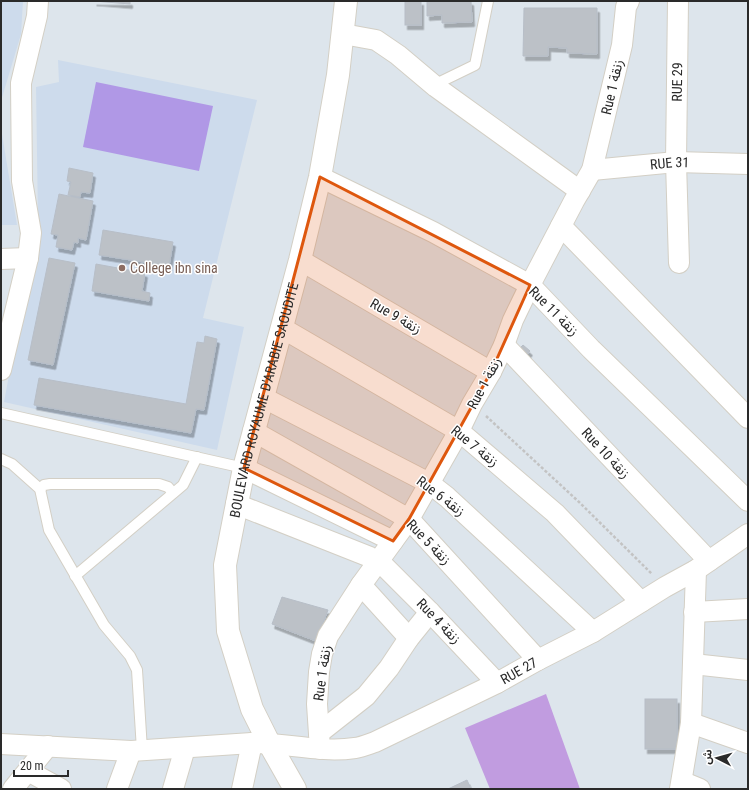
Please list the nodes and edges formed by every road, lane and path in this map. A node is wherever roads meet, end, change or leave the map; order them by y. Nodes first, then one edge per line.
1 (38, 1) edge
2 (346, 1) edge
3 (488, 1) edge
4 (629, 1) edge
5 (678, 1) edge
6 (344, 34) junction
7 (436, 88) junction
8 (676, 162) junction
9 (748, 164) edge
10 (592, 170) junction
11 (320, 177) junction
12 (580, 191) junction
13 (561, 226) junction
14 (28, 258) junction
15 (1, 259) edge
16 (300, 260) junction
17 (679, 263) dead end
18 (530, 285) junction
19 (282, 328) junction
20 (504, 345) junction
21 (1, 370) edge
22 (491, 372) junction
23 (262, 397) junction
24 (472, 404) junction
25 (1, 413) edge
26 (748, 418) edge
27 (254, 431) junction
28 (459, 431) junction
29 (197, 457) junction
30 (1, 459) edge
31 (244, 468) junction
32 (429, 483) junction
33 (40, 488) junction
34 (173, 493) junction
35 (748, 501) edge
36 (236, 504) junction
37 (409, 519) junction
38 (748, 534) edge
39 (393, 541) junction
40 (374, 559) junction
41 (702, 566) junction
42 (75, 576) junction
43 (361, 585) junction
44 (665, 587) junction
45 (641, 602) junction
46 (748, 609) edge
47 (430, 612) junction
48 (694, 612) junction
49 (593, 632) junction
50 (409, 638) junction
51 (538, 660) junction
52 (693, 664) junction
53 (748, 670) edge
54 (497, 683) junction
55 (691, 723) junction
56 (319, 741) junction
57 (261, 743) junction
58 (748, 743) edge
59 (1, 744) edge
60 (48, 746) junction
61 (185, 748) junction
62 (137, 751) junction
63 (28, 771) junction
64 (688, 786) edge
65 (12, 789) edge
66 (61, 789) edge
67 (117, 789) edge
68 (173, 789) edge
69 (242, 789) edge
70 (295, 789) edge

1 - 14 street
2 - 6 main road, BOULEVARD ROYAUME D'ARABIE SAOUDITE
3 - 7 lane
4 - 10 street, Rue 1 زنقة
5 - 8 street, RUE 29
6 - 7 street
6 - 11 main road, BOULEVARD ROYAUME D'ARABIE SAOUDITE
7 - 12 street
8 - 9 street, RUE 31
8 - 10 street, RUE 31
8 - 17 street, RUE 29
10 - 12 street, Rue 1 زنقة
11 - 16 main road, BOULEVARD ROYAUME D'ARABIE SAOUDITE
11 - 18 street, Rue 11 زنقة
12 - 13 street, Rue 1 زنقة
13 - 18 street, Rue 1 زنقة
13 - 26 street
14 - 15 street
14 - 21 street
16 - 19 main road, BOULEVARD ROYAUME D'ARABIE SAOUDITE
16 - 22 street, Rue 9 زنقة
18 - 20 street, Rue 1 زنقة
18 - 35 street, Rue 11 زنقة
19 - 23 main road, BOULEVARD ROYAUME D'ARABIE SAOUDITE
19 - 28 street, Rue 7 زنقة
20 - 22 street, Rue 1 زنقة
20 - 41 street, Rue 10 زنقة
22 - 24 street, Rue 1 زنقة
23 - 27 main road, BOULEVARD ROYAUME D'ARABIE SAOUDITE
23 - 32 street, Rue 6 زنقة
24 - 28 street, Rue 1 زنقة
24 - 44 path
25 - 29 lane
27 - 31 main road, BOULEVARD ROYAUME D'ARABIE SAOUDITE
27 - 37 street, Rue 5 زنقة
28 - 32 street, Rue 1 زنقة
28 - 45 street, Rue 7 زنقة
29 - 31 lane
29 - 34 lane
30 - 33 lane
31 - 36 main road, BOULEVARD ROYAUME D'ARABIE SAOUDITE
31 - 39 street
32 - 37 street, Rue 1 زنقة
32 - 49 street, Rue 6 زنقة
33 - 34 lane
33 - 42 lane
34 - 42 lane
36 - 40 street, Rue 4 زنقة
36 - 57 main road, BOULEVARD ROYAUME D'ARABIE SAOUDITE
37 - 39 street, Rue 1 زنقة
37 - 51 street, Rue 5 زنقة
38 - 41 street, RUE 27
39 - 40 street, Rue 1 زنقة
40 - 43 street, Rue 1 زنقة
40 - 47 street, Rue 4 زنقة
41 - 44 street, RUE 27
41 - 48 street
42 - 62 lane
43 - 50 street
43 - 56 street, Rue 1 زنقة
44 - 45 street, RUE 27
45 - 49 street, RUE 27
46 - 48 street
47 - 50 street
47 - 54 street, Rue 4 زنقة
48 - 52 street
49 - 51 street, RUE 27
50 - 56 street
51 - 54 street, RUE 27
52 - 53 street
52 - 55 street
54 - 56 street, RUE 27
55 - 58 street
55 - 64 street
56 - 57 street, RUE 27
57 - 61 street, RUE 27
57 - 69 street
57 - 70 main road, BOULEVARD ROYAUME D'ARABIE SAOUDITE
59 - 60 street, RUE 27
60 - 62 street, RUE 27
60 - 63 street
61 - 62 street, RUE 27
61 - 68 street
62 - 67 street
63 - 65 street
63 - 66 street

